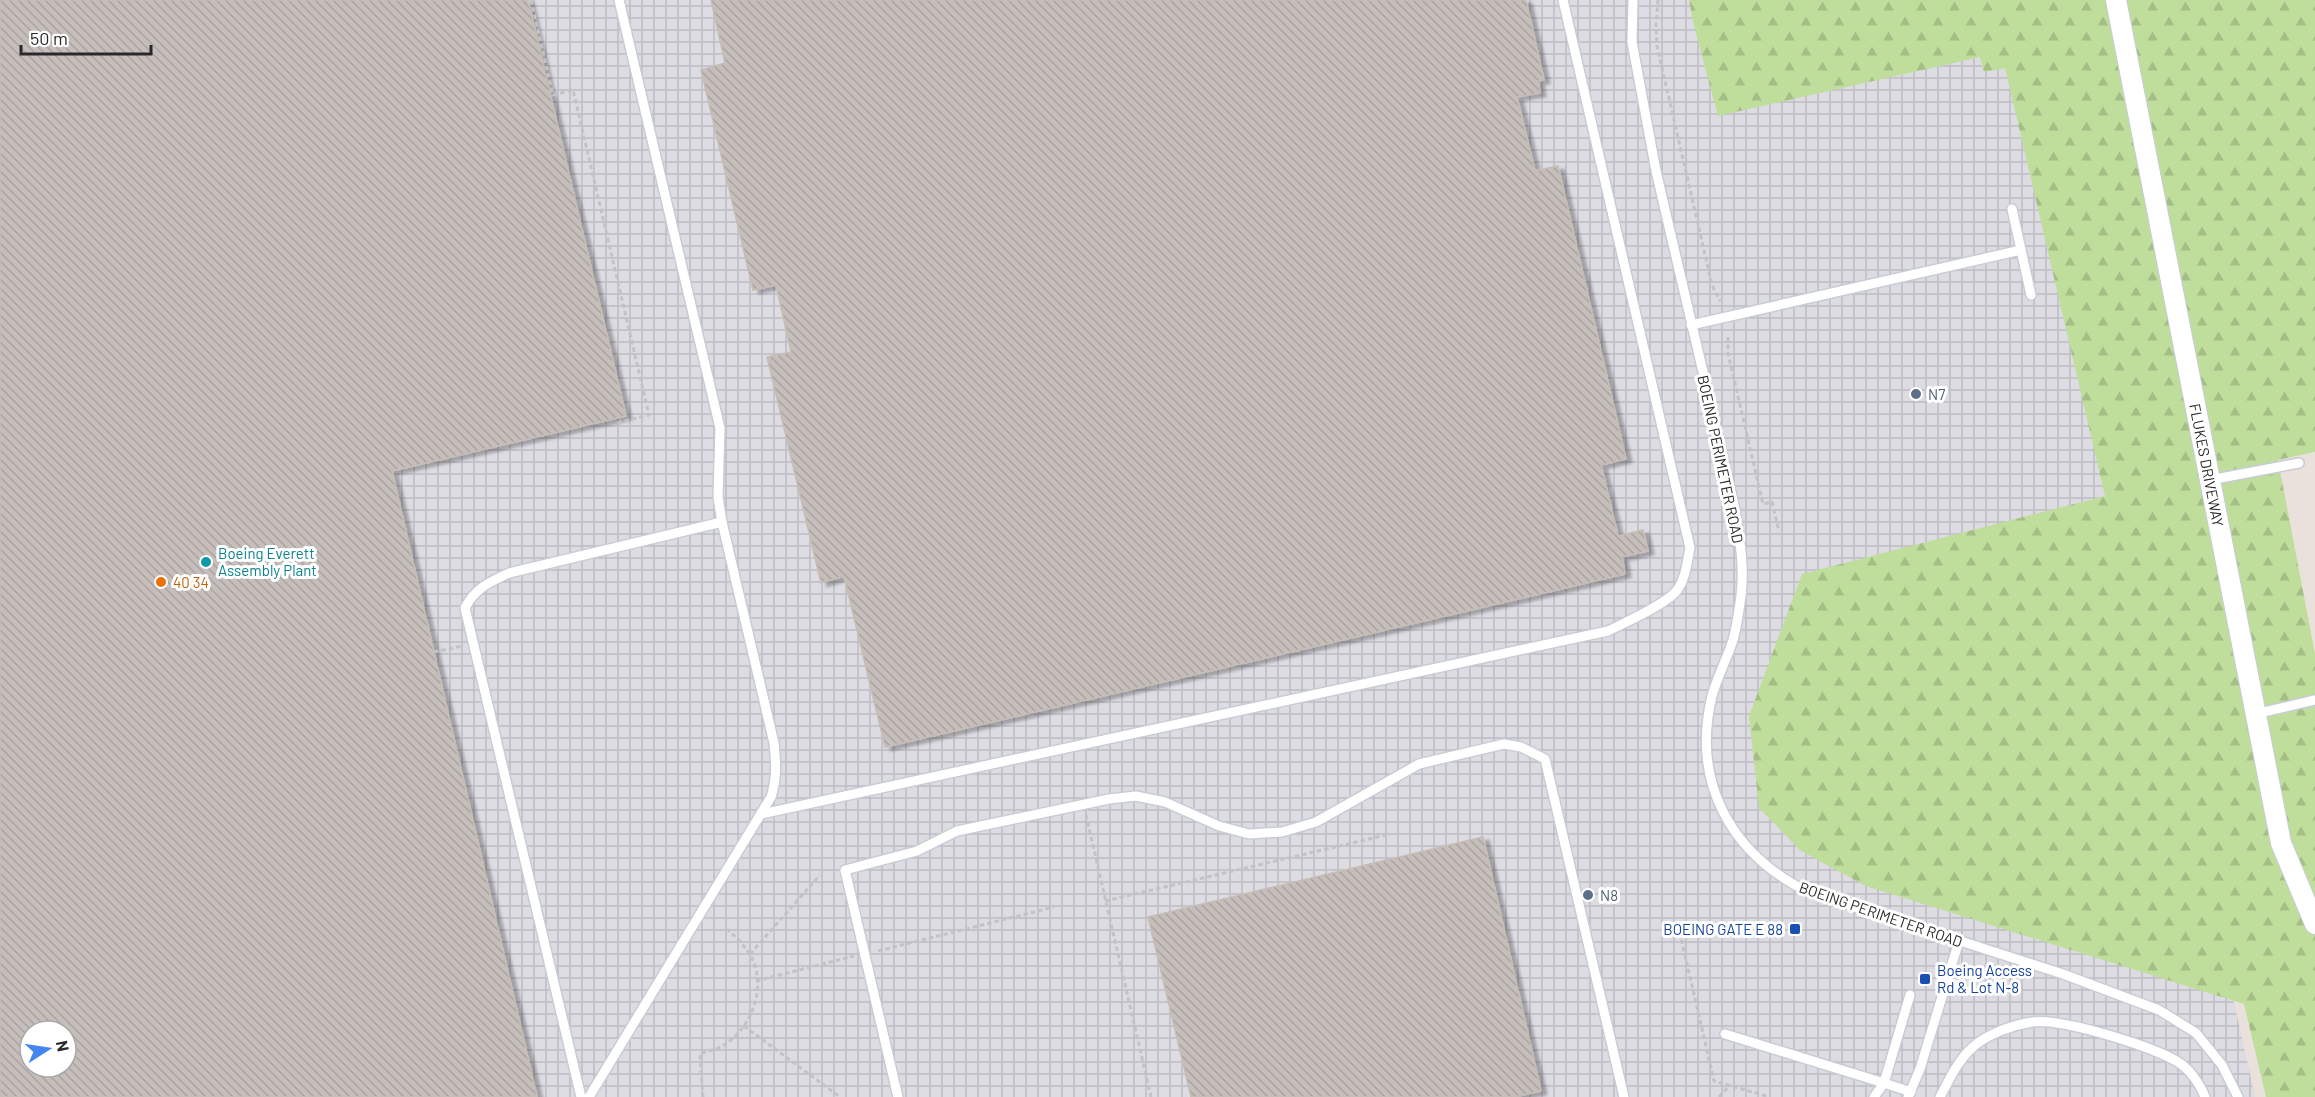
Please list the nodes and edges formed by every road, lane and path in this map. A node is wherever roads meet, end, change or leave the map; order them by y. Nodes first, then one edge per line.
1 (531, 0) edge
2 (619, 0) edge
3 (1563, 0) edge
4 (1633, 0) edge
5 (1658, 0) edge
6 (2116, 0) edge
7 (2012, 209) dead end
8 (2021, 250) junction
9 (2031, 295) dead end
10 (1720, 301) dead end
11 (1691, 325) junction
12 (1728, 337) dead end
13 (616, 423) dead end
14 (2299, 463) dead end
15 (2210, 480) junction
16 (722, 522) junction
17 (1779, 531) dead end
18 (2315, 700) edge
19 (2255, 714) junction
20 (1083, 805) junction
21 (761, 814) junction
22 (1386, 835) dead end
23 (820, 874) dead end
24 (1105, 901) junction
25 (1054, 907) dead end
26 (2315, 924) edge
27 (1678, 925) dead end
28 (727, 929) dead end
29 (1959, 940) junction
30 (865, 954) junction
31 (749, 955) junction
32 (756, 981) junction
33 (1910, 995) dead end
34 (744, 1026) junction
35 (1725, 1034) dead end
36 (1884, 1083) junction
37 (1729, 1086) junction
38 (1910, 1094) edge
39 (581, 1097) edge
40 (589, 1097) edge
41 (703, 1097) edge
42 (840, 1097) edge
43 (898, 1097) edge
44 (1151, 1097) edge
45 (1624, 1097) edge
46 (1719, 1097) edge
47 (1770, 1097) edge
48 (1874, 1097) edge
49 (1940, 1097) edge
50 (2205, 1097) edge
51 (2238, 1097) edge

1 - 13 path
2 - 16 lane
3 - 21 lane
4 - 11 lane, BOEING PERIMETER ROAD
5 - 10 path
6 - 15 street, FLUKES DRIVEWAY
7 - 8 lane
8 - 9 lane
8 - 11 lane
11 - 29 lane, BOEING PERIMETER ROAD
12 - 17 path
14 - 15 lane
15 - 19 street, FLUKES DRIVEWAY
16 - 21 lane
16 - 39 lane
18 - 19 lane
19 - 26 street, FLUKES DRIVEWAY
20 - 24 path
20 - 30 lane
20 - 45 lane
21 - 40 lane
22 - 24 path
23 - 31 path
24 - 44 path
25 - 30 path
27 - 37 path
28 - 31 path
29 - 38 lane
29 - 51 lane, BOEING PERIMETER ROAD
30 - 32 path
30 - 43 lane
31 - 32 path
32 - 34 path
33 - 36 lane
34 - 41 path
34 - 42 path
35 - 36 lane
36 - 38 lane
36 - 48 lane
37 - 46 path
37 - 47 path
49 - 50 lane

